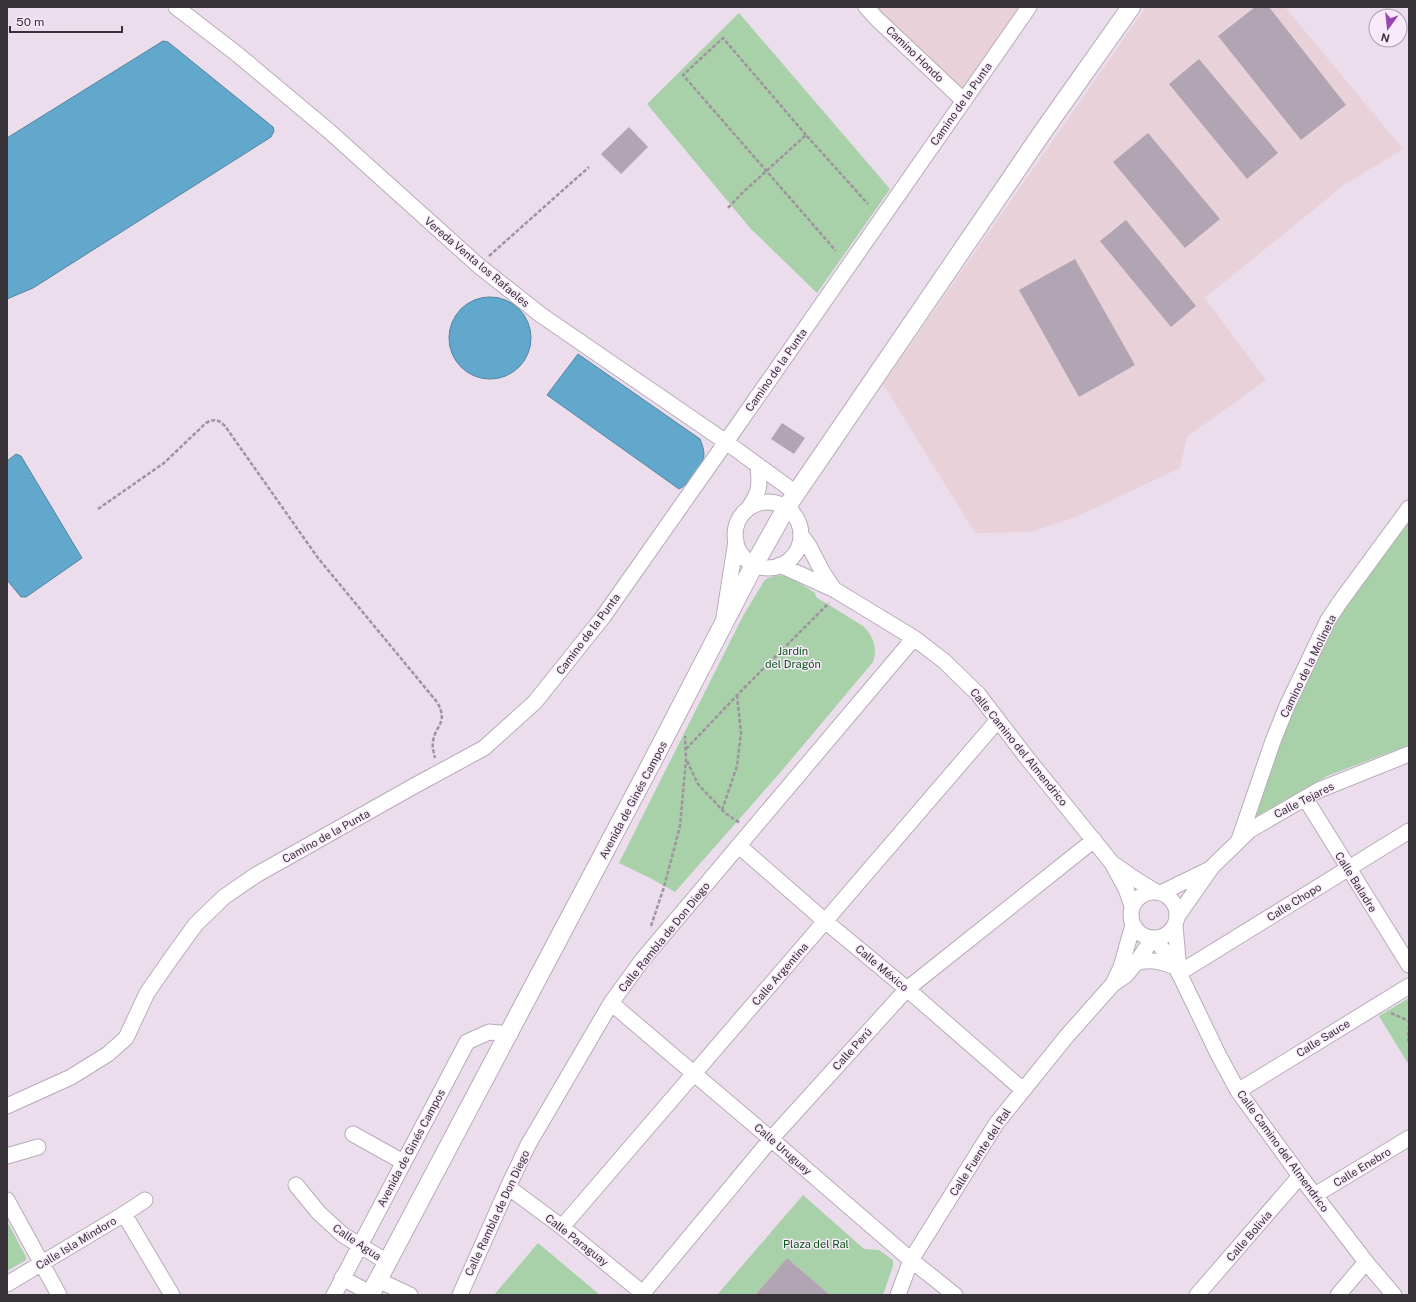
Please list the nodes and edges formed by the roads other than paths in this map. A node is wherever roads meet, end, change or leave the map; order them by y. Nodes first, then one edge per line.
1 (176, 7) edge
2 (866, 7) edge
3 (1029, 7) edge
4 (1131, 7) edge
5 (964, 101) junction
6 (726, 442) junction
7 (758, 465) junction
8 (791, 500) junction
9 (1409, 508) edge
10 (748, 509) junction
11 (801, 535) junction
12 (736, 541) junction
13 (754, 565) junction
14 (780, 565) junction
15 (837, 592) junction
16 (722, 626) junction
17 (914, 638) junction
18 (998, 720) junction
19 (1409, 754) edge
20 (1305, 798) junction
21 (1409, 831) edge
22 (1094, 840) junction
23 (1239, 840) junction
24 (739, 846) junction
25 (1112, 863) junction
26 (1212, 867) junction
27 (1348, 868) junction
28 (1159, 892) junction
29 (1132, 906) junction
30 (825, 921) junction
31 (1176, 922) junction
32 (1133, 925) junction
33 (1154, 938) junction
34 (1136, 963) junction
35 (1409, 965) edge
36 (1177, 970) junction
37 (1112, 984) junction
38 (1409, 986) edge
39 (907, 989) junction
40 (611, 1003) junction
41 (510, 1034) junction
42 (695, 1073) junction
43 (1023, 1090) junction
44 (1238, 1091) junction
45 (7, 1106) edge
46 (353, 1134) dead end
47 (1409, 1138) edge
48 (772, 1139) junction
49 (38, 1147) dead end
50 (7, 1156) edge
51 (404, 1162) junction
52 (1300, 1176) junction
53 (296, 1185) dead end
54 (508, 1187) junction
55 (1315, 1196) junction
56 (7, 1200) edge
57 (145, 1200) dead end
58 (124, 1214) junction
59 (562, 1227) junction
60 (359, 1245) junction
61 (910, 1260) junction
62 (387, 1262) junction
63 (1366, 1262) junction
64 (42, 1263) junction
65 (342, 1278) junction
66 (7, 1284) edge
67 (373, 1291) edge
68 (644, 1294) edge
69 (60, 1295) edge
70 (172, 1295) edge
71 (334, 1295) edge
72 (410, 1295) edge
73 (460, 1295) edge
74 (898, 1295) edge
75 (955, 1295) edge
76 (1197, 1295) edge
77 (1338, 1295) edge
78 (1394, 1295) edge

1 - 6 street, Vereda Venta los Rafaeles
2 - 5 street, Camino Hondo
3 - 5 street, Camino de la Punta
4 - 8 main road, Avenida de Ginés Campos
5 - 6 street, Camino de la Punta
6 - 7 street, Vereda Venta los Rafaeles
6 - 45 street, Camino de la Punta
7 - 8 street, Vereda Venta los Rafaeles
7 - 10 street
8 - 10 street
8 - 11 street, Vereda Venta los Rafaeles
8 - 13 main road, Avenida de Ginés Campos
9 - 23 street, Camino de la Molineta
10 - 12 street
11 - 14 street
11 - 15 street, Vereda Venta los Rafaeles
12 - 13 street
12 - 16 street
13 - 14 street
13 - 16 main road, Avenida de Ginés Campos
14 - 15 street
15 - 17 street, Calle Camino del Almendrico
16 - 41 main road, Avenida de Ginés Campos
17 - 18 street, Calle Camino del Almendrico
17 - 24 street, Calle Rambla de Don Diego
18 - 22 street, Calle Camino del Almendrico
18 - 30 street, Calle Argentina
19 - 20 street, Calle Tejares
20 - 23 street, Calle Tejares
20 - 27 street, Calle Baladre
21 - 27 street, Calle Chopo
22 - 25 street, Calle Camino del Almendrico
22 - 39 street, Calle Perú
23 - 26 street, Calle Tejares
24 - 30 street, Calle México
24 - 40 street, Calle Rambla de Don Diego
25 - 28 street, Calle Camino del Almendrico
25 - 29 street, Calle Camino del Almendrico
26 - 28 street, Calle Tejares
26 - 31 street, Calle Tejares
27 - 35 street, Calle Baladre
27 - 36 street, Calle Chopo
28 - 29 street
28 - 31 street
29 - 32 street
30 - 39 street, Calle México
30 - 42 street, Calle Argentina
31 - 33 street
31 - 36 street, Calle Camino del Almendrico
32 - 33 street
32 - 37 street, Calle Fuente del Ral
33 - 34 street, Calle Fuente del Ral
33 - 36 street, Calle Camino del Almendrico
34 - 36 street
34 - 37 street, Calle Fuente del Ral
36 - 44 street, Calle Camino del Almendrico
37 - 43 street, Calle Fuente del Ral
38 - 44 street, Calle Sauce
39 - 43 street, Calle México
39 - 48 street, Calle Perú
40 - 42 street, Calle Uruguay
40 - 54 street, Calle Rambla de Don Diego
41 - 51 street, Avenida de Ginés Campos
41 - 62 main road, Avenida de Ginés Campos
42 - 48 street, Calle Uruguay
42 - 59 street, Calle Argentina
43 - 61 street, Calle Fuente del Ral
44 - 52 street, Calle Camino del Almendrico
46 - 51 street
47 - 55 street, Calle Enebro
48 - 61 street, Calle Uruguay
48 - 68 street, Calle Perú
49 - 50 street
51 - 60 street, Avenida de Ginés Campos
52 - 55 street, Calle Camino del Almendrico
52 - 76 street, Calle Bolivia
53 - 60 street, Calle Agua
54 - 59 street, Calle Paraguay
54 - 73 street, Calle Rambla de Don Diego
55 - 63 street, Calle Camino del Almendrico
56 - 64 street
57 - 58 street, Calle Isla Mindoro
58 - 64 street, Calle Isla Mindoro
58 - 70 street
59 - 68 street, Calle Paraguay
60 - 62 street, Calle Agua
60 - 65 street, Avenida de Ginés Campos
61 - 74 street, Calle Fuente del Ral
61 - 75 street, Calle Uruguay
62 - 67 main road, Avenida de Ginés Campos
63 - 77 street
63 - 78 street, Calle Camino del Almendrico
64 - 66 street, Calle Isla Mindoro
64 - 69 street
65 - 67 street
65 - 71 street, Avenida de Ginés Campos
67 - 72 street

